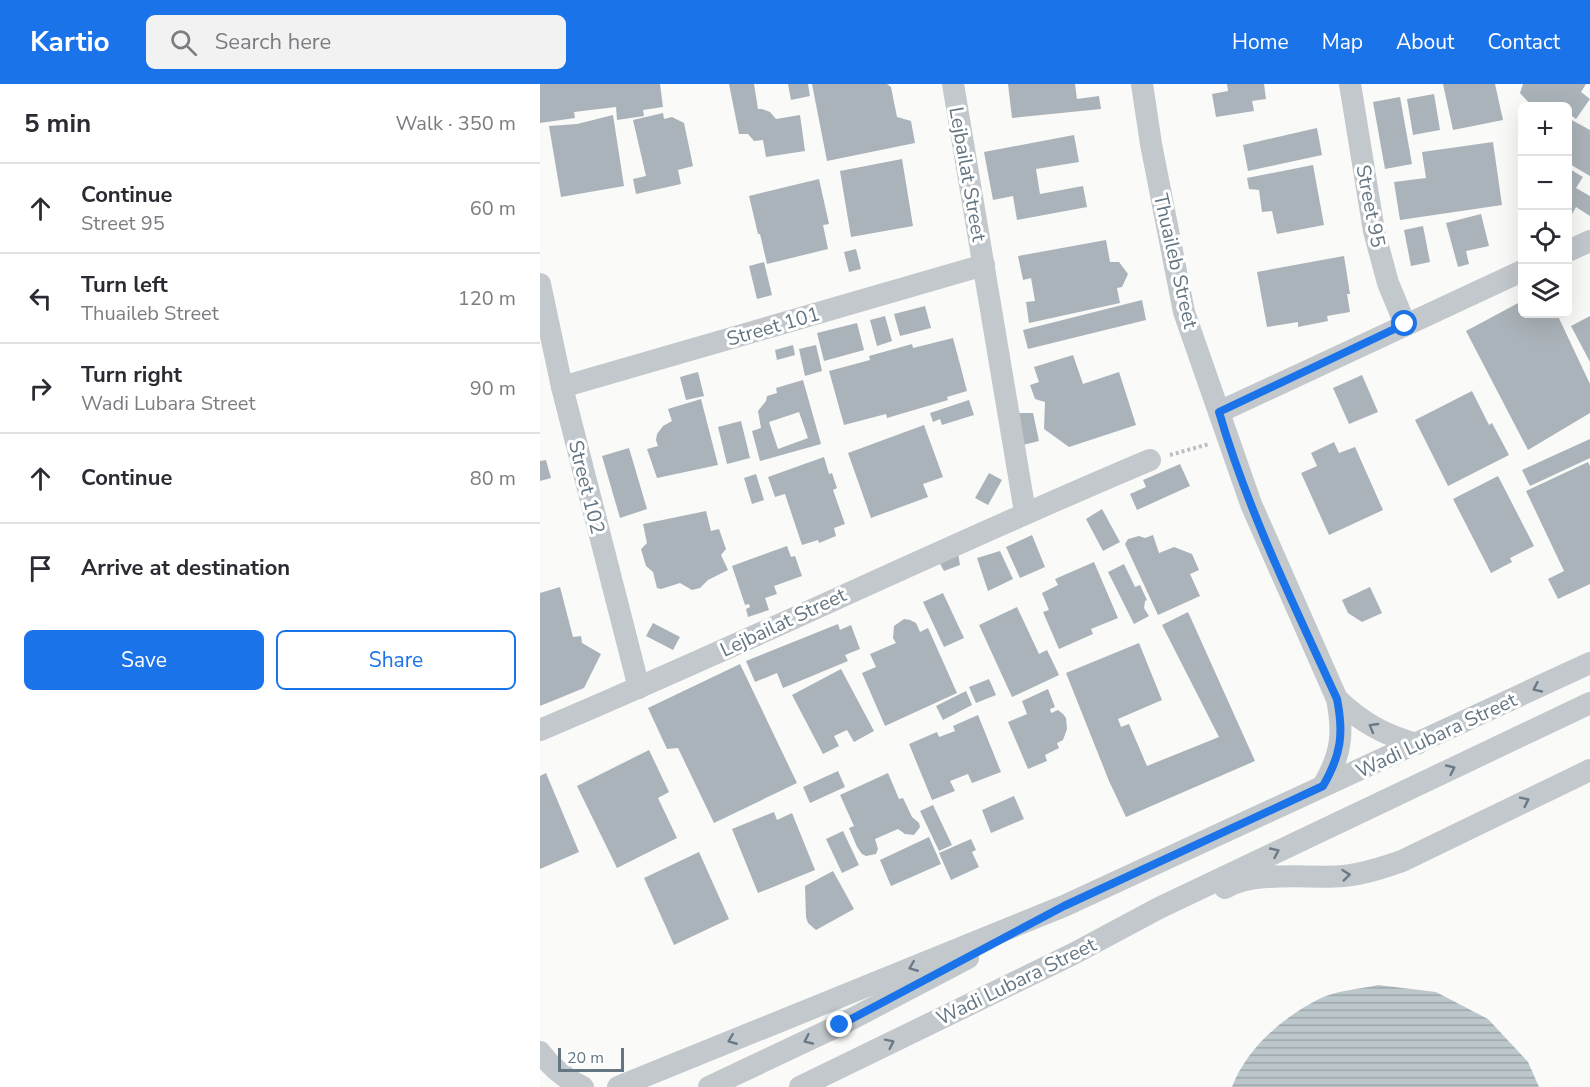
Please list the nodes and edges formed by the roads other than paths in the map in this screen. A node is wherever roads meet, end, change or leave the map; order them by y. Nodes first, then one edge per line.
1 (953, 84) edge
2 (1142, 84) edge
3 (1350, 84) edge
4 (1590, 241) edge
5 (1572, 249) edge
6 (984, 265) junction
7 (1518, 273) edge
8 (540, 284) edge
9 (1405, 324) junction
10 (562, 387) junction
11 (1219, 412) junction
12 (1150, 460) road end
13 (1025, 512) junction
14 (1590, 663) edge
15 (639, 688) junction
16 (1337, 699) junction
17 (1590, 704) edge
18 (540, 730) edge
19 (1416, 744) junction
20 (1590, 770) edge
21 (1323, 786) junction
22 (1064, 906) junction
23 (1072, 954) junction
24 (540, 1052) edge
25 (583, 1087) edge
26 (618, 1087) edge
27 (709, 1087) edge
28 (800, 1087) edge

1 - 6 street, Lejbailat Street
2 - 11 street, Thuaileb Street
3 - 9 street, Street 95
4 - 5 street
6 - 10 street, Street 101
6 - 13 street, Lejbailat Street
7 - 9 street
8 - 10 street, Street 102
9 - 11 street
10 - 15 street, Street 102
11 - 16 street, Thuaileb Street
12 - 13 street, Lejbailat Street
13 - 15 street, Lejbailat Street
14 -> 19 street, Wadi Lubara Street
15 - 18 street, Lejbailat Street
19 -> 16 street, Thuaileb Street
16 - 21 street, Thuaileb Street
23 -> 17 street, Wadi Lubara Street
19 - 21 street, Wadi Lubara Street
23 -> 20 street
21 - 22 street, Wadi Lubara Street
22 -> 26 street, Wadi Lubara Street
22 -> 27 street
28 -> 23 street, Wadi Lubara Street
24 - 25 street

